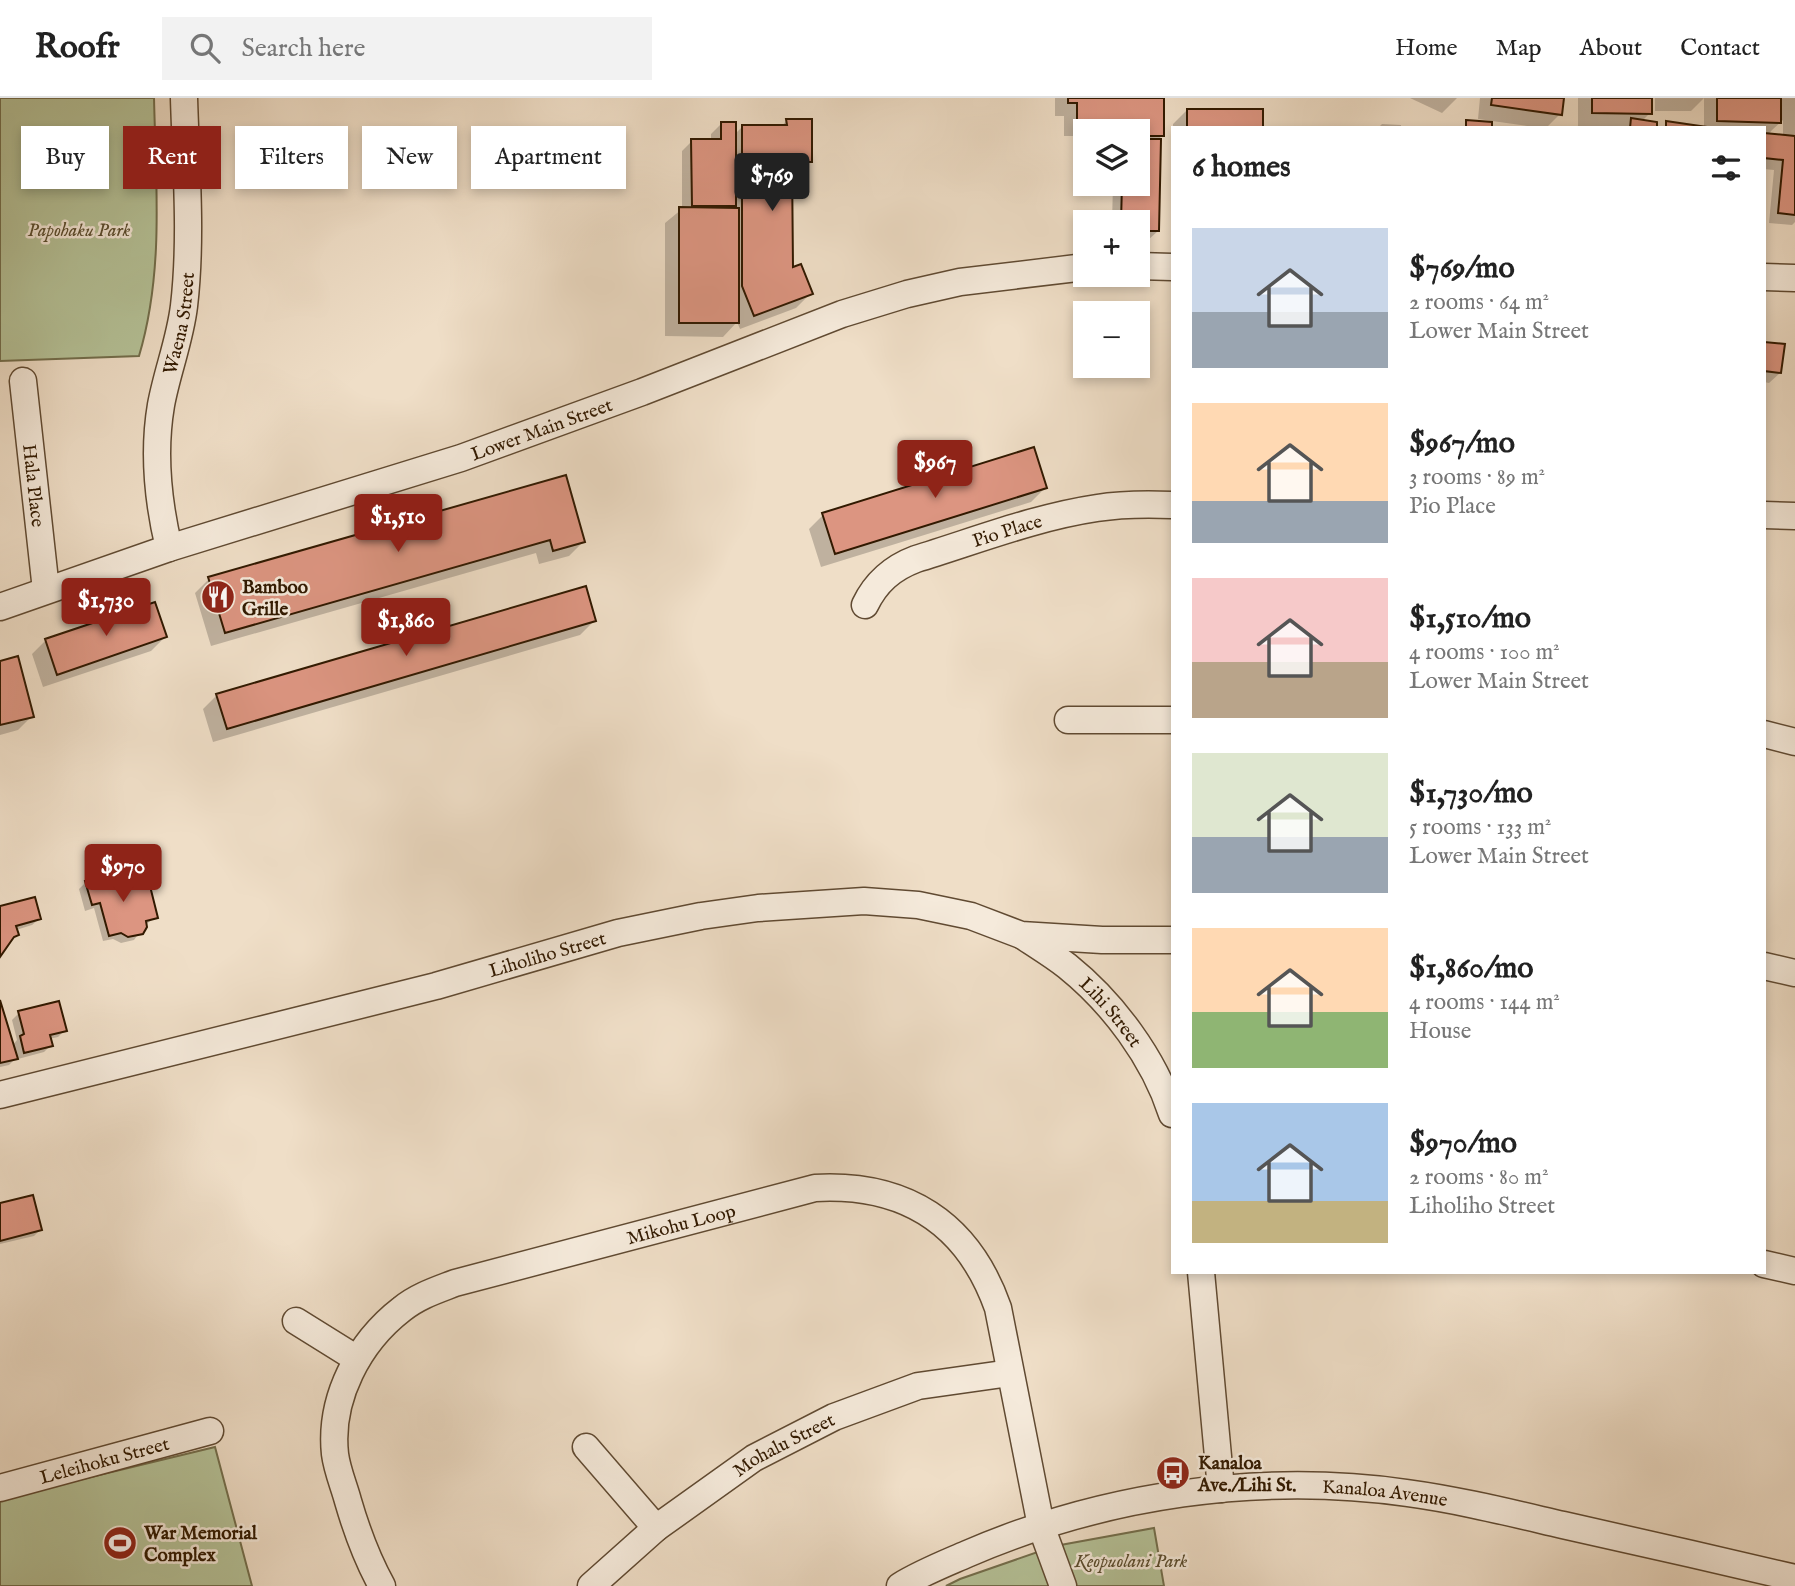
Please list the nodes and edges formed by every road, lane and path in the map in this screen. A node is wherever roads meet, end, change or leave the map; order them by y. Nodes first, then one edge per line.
1 (184, 98) edge
2 (1150, 267) edge
3 (1171, 267) edge
4 (1073, 268) edge
5 (1766, 277) edge
6 (1795, 278) edge
7 (23, 381) dead end
8 (1171, 505) edge
9 (1766, 515) edge
10 (1795, 516) edge
11 (169, 548) junction
12 (46, 590) junction
13 (865, 605) dead end
14 (0, 607) edge
15 (1068, 720) dead end
16 (1171, 720) edge
17 (1766, 735) edge
18 (1795, 742) edge
19 (1021, 934) junction
20 (1102, 940) junction
21 (1171, 940) edge
22 (1766, 966) edge
23 (1795, 973) edge
24 (1086, 984) junction
25 (0, 1095) edge
26 (1171, 1111) edge
27 (1766, 1264) edge
28 (1795, 1271) edge
29 (1201, 1274) edge
30 (296, 1321) dead end
31 (358, 1359) junction
32 (1010, 1373) junction
33 (210, 1431) dead end
34 (586, 1447) dead end
35 (0, 1488) edge
36 (1221, 1489) junction
37 (1041, 1527) junction
38 (656, 1528) junction
39 (1795, 1578) edge
40 (382, 1586) edge
41 (591, 1586) edge
42 (900, 1586) edge
43 (1063, 1586) edge

1 - 11 street, Waena Street
2 - 3 street
4 - 11 street, Lower Main Street
5 - 6 street
7 - 12 street, Hala Place
8 - 13 street, Pio Place
9 - 10 street
11 - 12 street, Lower Main Street
12 - 14 street, Lower Main Street
15 - 16 street
17 - 18 street
19 - 20 street, Liholiho Street
19 - 24 street, Lihi Street
19 - 25 street, Liholiho Street
20 - 21 street, Liholiho Street
20 - 24 street
22 - 23 street
24 - 26 street, Lihi Street
27 - 28 street
29 - 36 street
30 - 31 street
31 - 32 street, Mikohu Loop
31 - 40 street, Mikohu Loop
32 - 37 street, Mikohu Loop
32 - 38 street, Mohalu Street
33 - 35 street, Leleihoku Street
34 - 38 street
36 - 37 street, Kanaloa Avenue
36 - 39 street, Kanaloa Avenue
37 - 42 street, Kanaloa Avenue
37 - 43 street, Mikohu Loop
38 - 41 street, Mohalu Street

